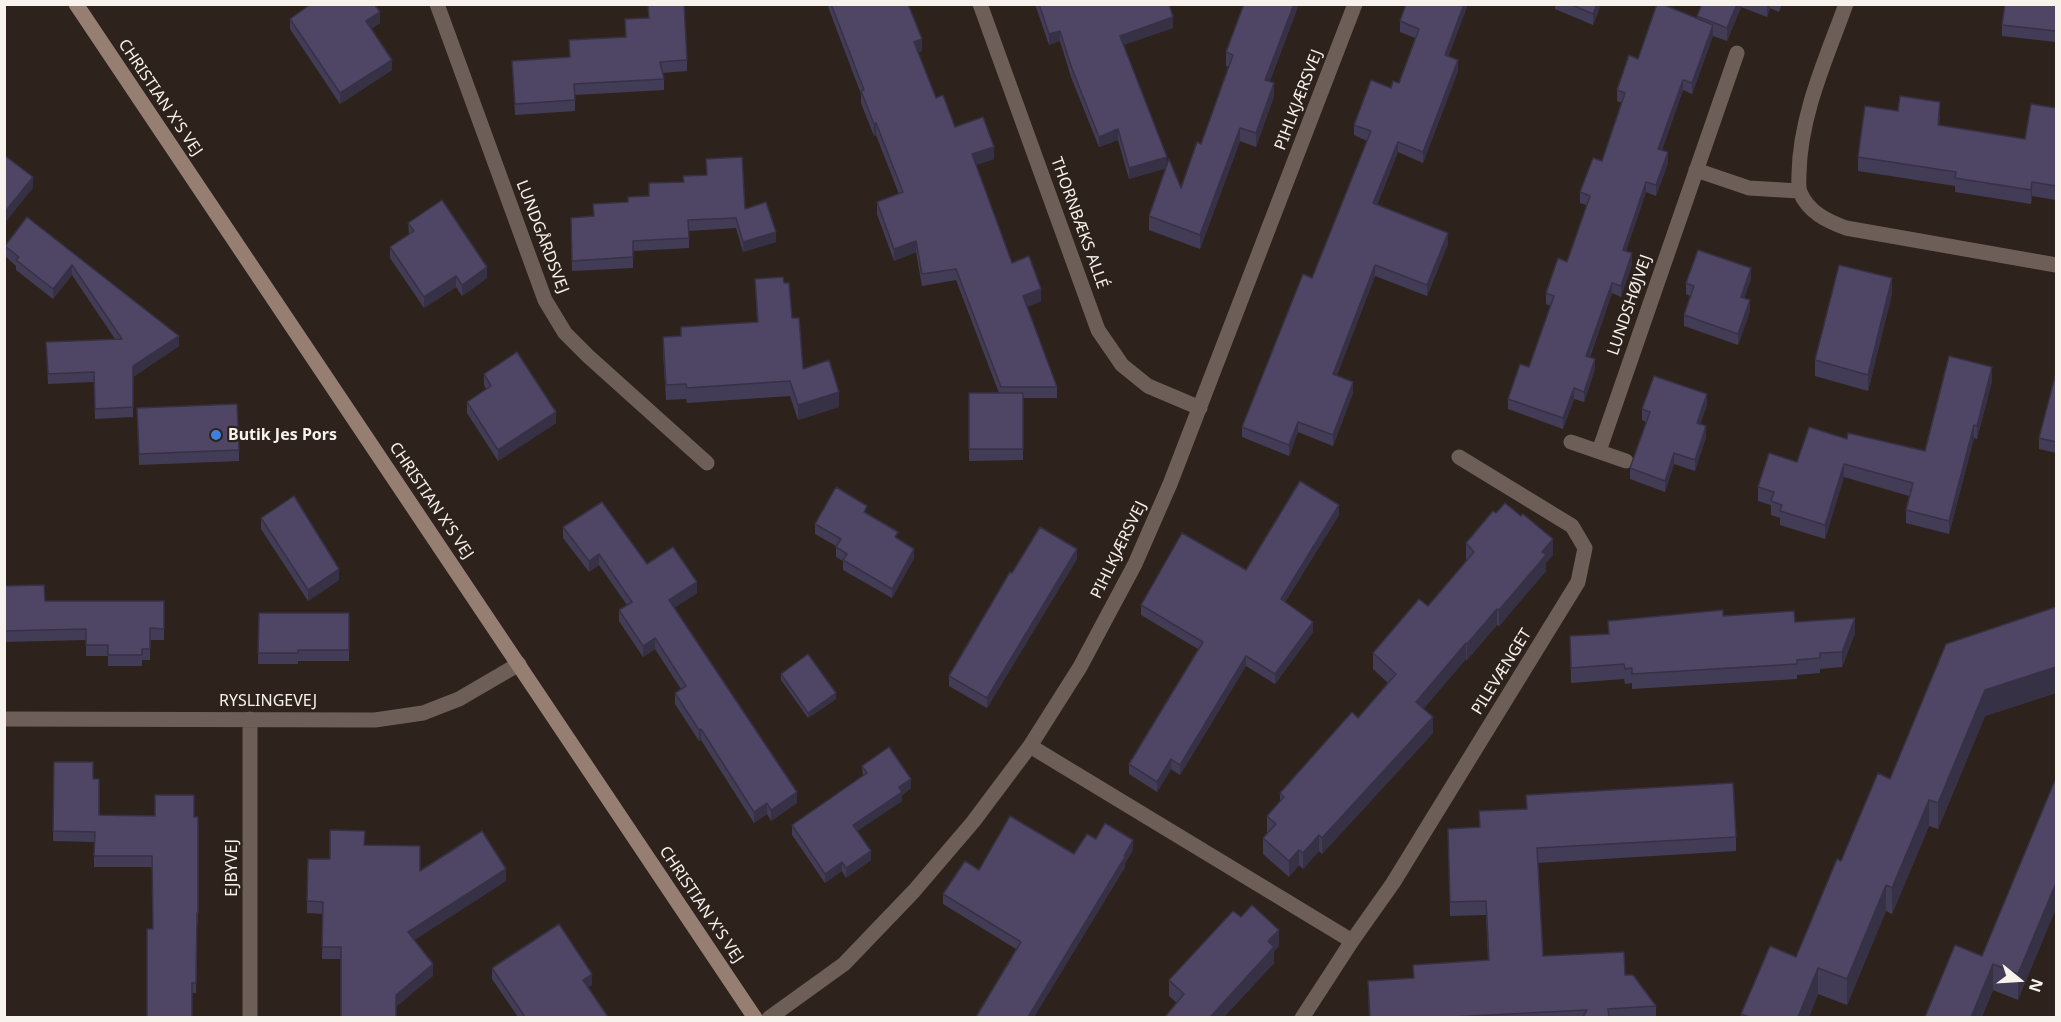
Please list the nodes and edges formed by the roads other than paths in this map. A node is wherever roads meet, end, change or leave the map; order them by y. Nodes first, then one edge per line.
1 (76, 4) edge
2 (437, 4) edge
3 (980, 4) edge
4 (1355, 4) edge
5 (1846, 4) edge
6 (1737, 53) dead end
7 (1696, 170) junction
8 (1799, 191) junction
9 (2056, 265) edge
10 (1200, 408) junction
11 (1572, 442) dead end
12 (1599, 451) junction
13 (1459, 457) dead end
14 (1626, 461) dead end
15 (707, 463) dead end
16 (519, 664) junction
17 (4, 719) edge
18 (250, 719) junction
19 (1030, 747) junction
20 (1352, 941) junction
21 (250, 1017) edge
22 (755, 1017) edge
23 (769, 1017) edge
24 (1302, 1017) edge

1 - 16 street, CHRISTIAN X'S VEJ
2 - 15 street, LUNDGÅRDSVEJ
3 - 10 street, THORNBÆKS ALLÉ
4 - 10 street, PIHLKJÆRSVEJ
5 - 8 street
6 - 7 street, LUNDSHØJVEJ
7 - 8 street
7 - 12 street, LUNDSHØJVEJ
8 - 9 street
10 - 19 street, PIHLKJÆRSVEJ
11 - 12 street
12 - 14 street
13 - 20 street, PILEVÆNGET
16 - 18 street, RYSLINGEVEJ
16 - 22 street, CHRISTIAN X'S VEJ
17 - 18 street, RYSLINGEVEJ
18 - 21 street, EJBYVEJ
19 - 20 street
19 - 23 street, PIHLKJÆRSVEJ
20 - 24 street, PILEVÆNGET

